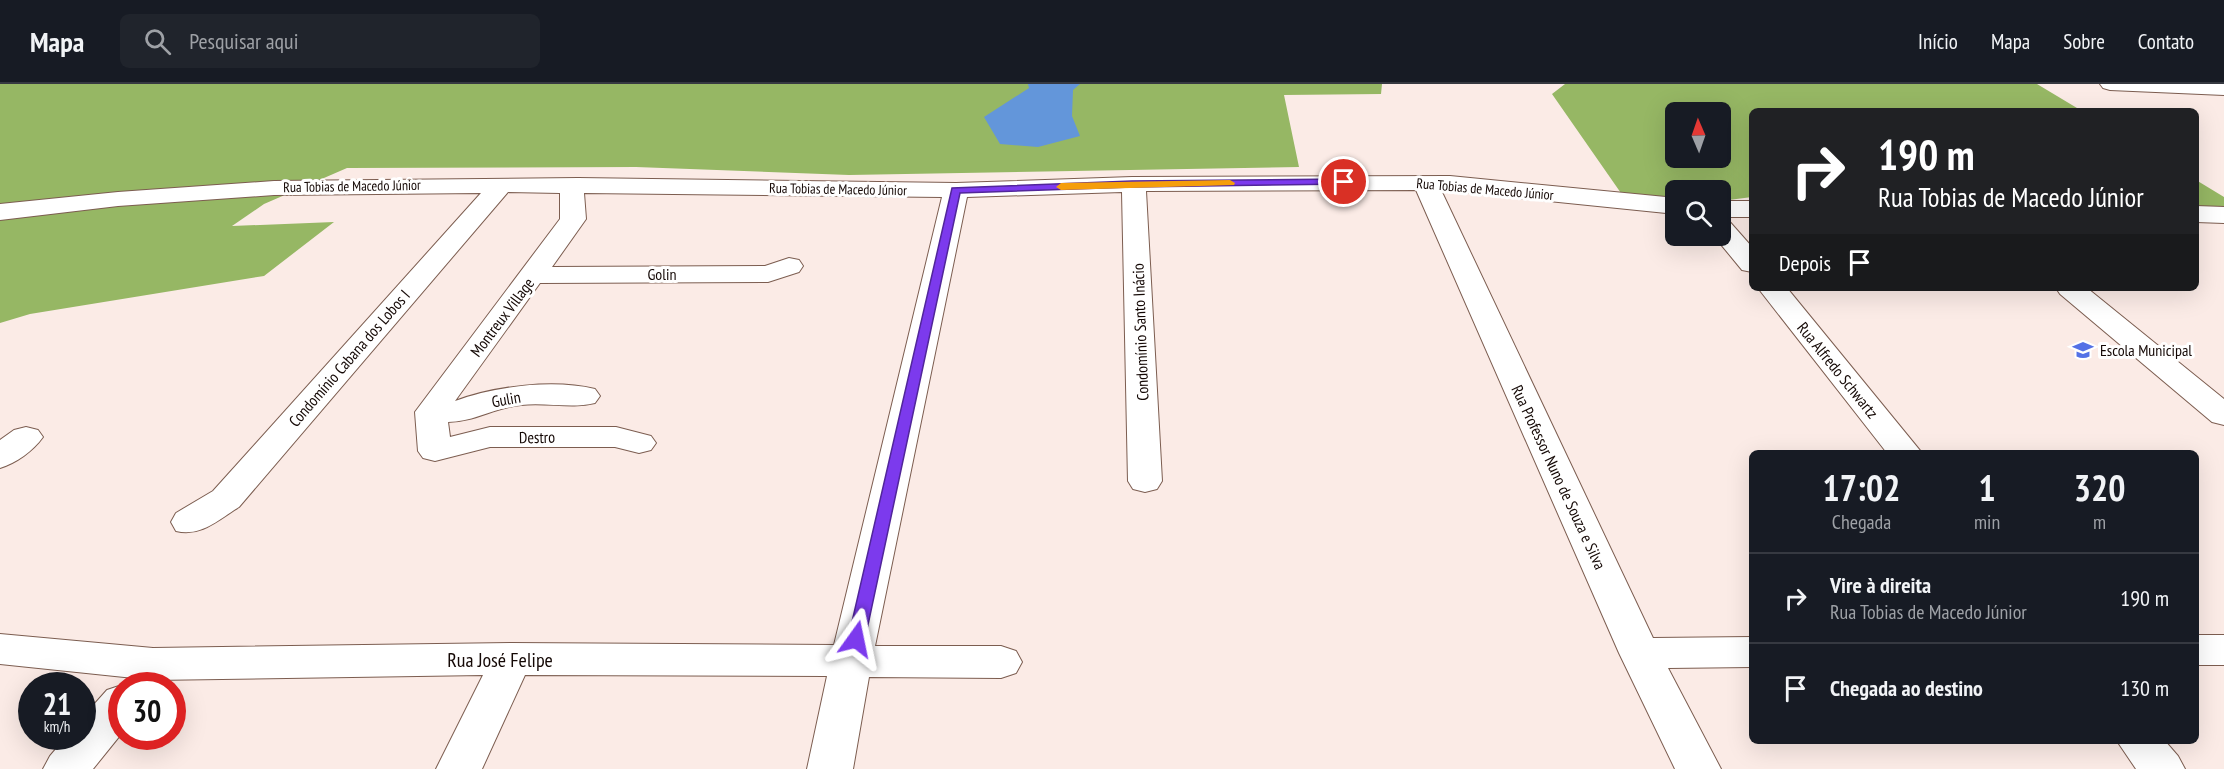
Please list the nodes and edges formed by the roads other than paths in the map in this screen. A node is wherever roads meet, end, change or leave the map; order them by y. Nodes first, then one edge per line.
1 (2110, 84) edge
2 (2224, 88) edge
3 (1425, 183) junction
4 (501, 184) junction
5 (1132, 184) junction
6 (578, 185) junction
7 (956, 190) junction
8 (1665, 205) edge
9 (1731, 209) edge
10 (1749, 209) edge
11 (0, 212) edge
12 (2199, 214) edge
13 (2224, 215) edge
14 (1731, 239) edge
15 (1749, 260) edge
16 (789, 266) dead end
17 (534, 274) junction
18 (1774, 291) edge
19 (2074, 291) edge
20 (584, 396) dead end
21 (431, 412) junction
22 (2224, 415) edge
23 (639, 443) dead end
24 (1903, 450) edge
25 (1145, 481) dead end
26 (189, 522) dead end
27 (0, 649) edge
28 (2199, 650) edge
29 (2224, 650) edge
30 (1749, 652) edge
31 (1640, 653) junction
32 (512, 659) junction
33 (851, 661) junction
34 (1001, 662) dead end
35 (127, 672) edge
36 (186, 673) edge
37 (108, 719) edge
38 (2141, 744) edge
39 (66, 769) edge
40 (459, 769) edge
41 (830, 769) edge
42 (1698, 769) edge
43 (2162, 769) edge

1 - 2 street
3 - 5 street, Rua Tobias de Macedo Júnior
3 - 8 street, Rua Tobias de Macedo Júnior
3 - 31 street, Rua Professor Nuno de Souza e Silva
4 - 6 street, Rua Tobias de Macedo Júnior
4 - 11 street, Rua Tobias de Macedo Júnior
4 - 26 street, Condomínio Cabana dos Lobos I
5 - 7 street, Rua Tobias de Macedo Júnior
5 - 25 street, Condomínio Santo Inácio
6 - 7 street, Rua Tobias de Macedo Júnior
6 - 17 street, Montreux Village
7 - 33 street
9 - 10 street
12 - 13 street
14 - 15 street
16 - 17 street, Golin
17 - 21 street, Montreux Village
18 - 24 street, Rua Alfredo Schwartz
19 - 22 street
20 - 21 street, Gulin
21 - 23 street, Destro
27 - 35 street, Rua José Felipe
28 - 29 street
30 - 31 street
31 - 42 street, Rua Professor Nuno de Souza e Silva
32 - 33 street, Rua José Felipe
32 - 36 street, Rua José Felipe
32 - 40 street
33 - 34 street, Rua José Felipe
33 - 41 street
37 - 39 street
38 - 43 street

